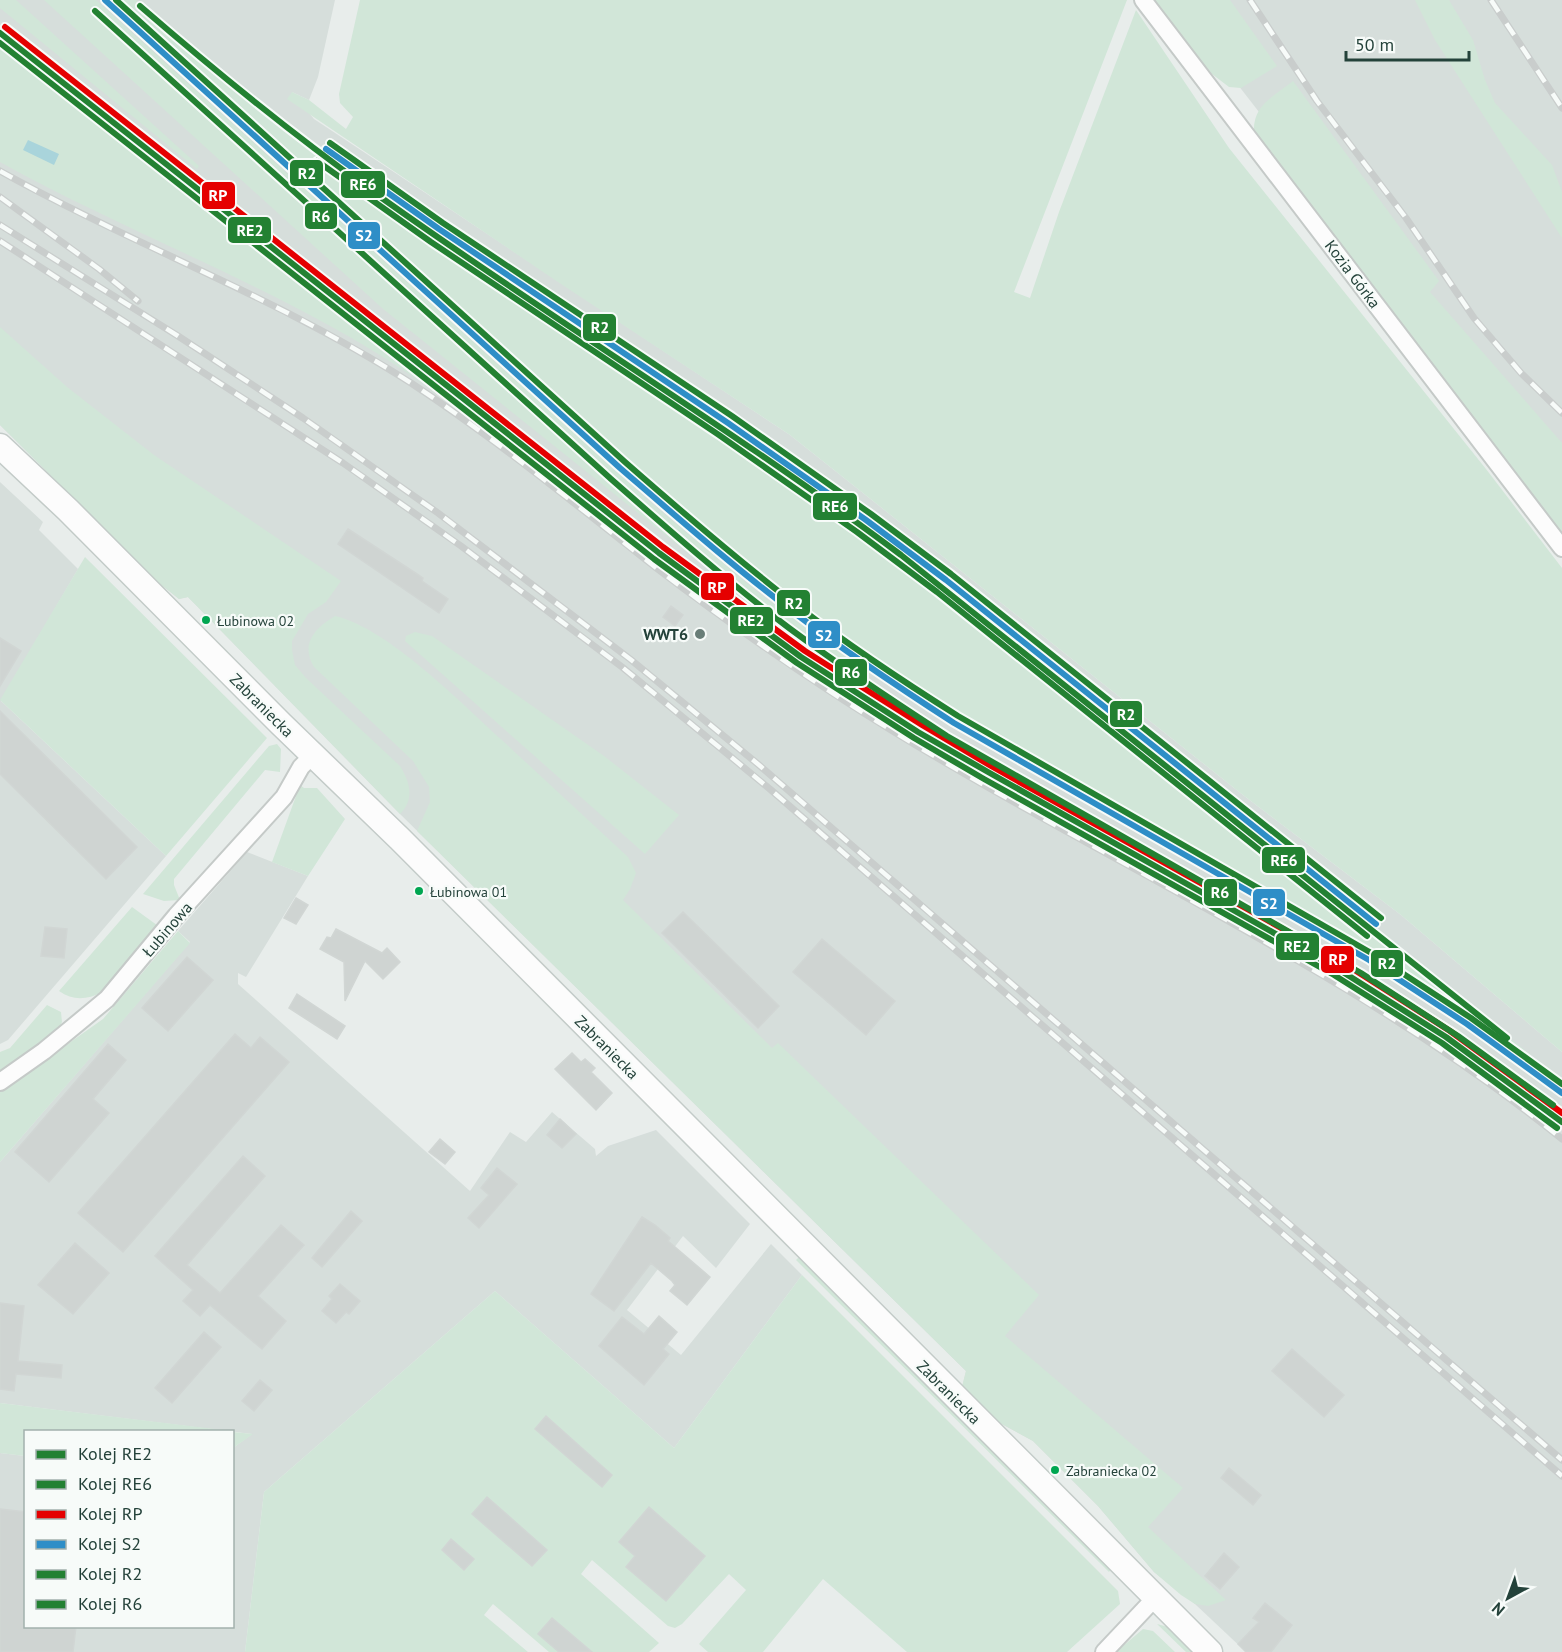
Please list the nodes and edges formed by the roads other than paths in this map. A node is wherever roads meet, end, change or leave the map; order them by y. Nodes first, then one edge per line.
1 (1143, 0) edge
2 (0, 446) edge
3 (1562, 548) edge
4 (313, 755) junction
5 (0, 1082) edge
6 (1155, 1598) junction
7 (1104, 1652) edge
8 (1210, 1652) edge

1 - 3 street, Kozia Górka
2 - 4 main road, Zabraniecka
4 - 5 street, Łubinowa
4 - 6 main road, Zabraniecka
6 - 7 street
6 - 8 main road, Zabraniecka

